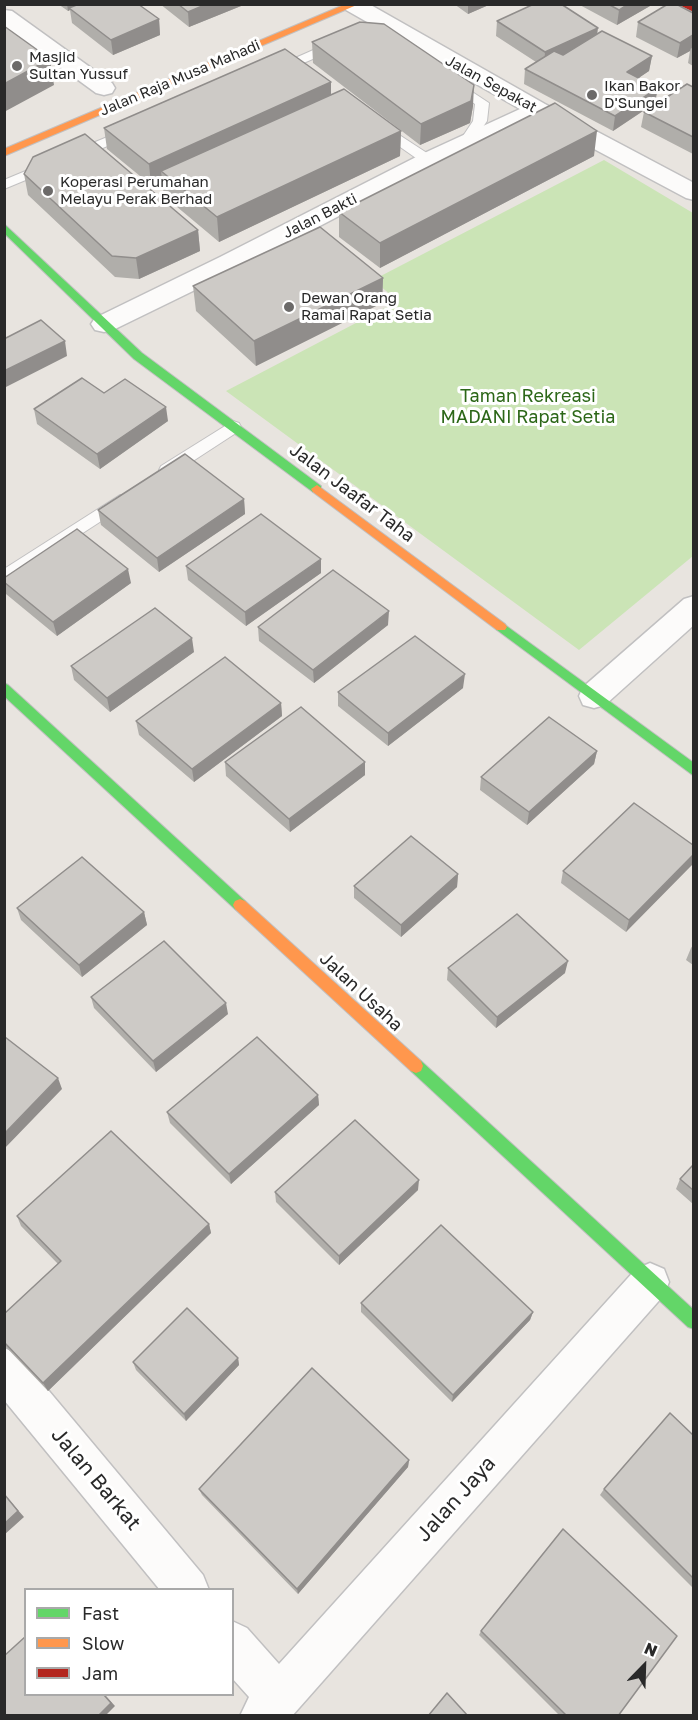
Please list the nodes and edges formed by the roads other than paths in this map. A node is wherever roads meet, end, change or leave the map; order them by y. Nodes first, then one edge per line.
1 (684, 4) edge
2 (354, 5) edge
3 (693, 9) edge
4 (4, 16) edge
5 (384, 38) edge
6 (348, 39) edge
7 (411, 53) edge
8 (438, 72) edge
9 (257, 78) edge
10 (104, 88) dead end
11 (537, 109) junction
12 (365, 116) edge
13 (147, 124) edge
14 (466, 142) junction
15 (4, 153) edge
16 (428, 160) junction
17 (4, 185) edge
18 (693, 194) edge
19 (4, 227) edge
20 (104, 324) junction
21 (233, 427) junction
22 (154, 479) edge
23 (134, 492) edge
24 (4, 578) edge
25 (693, 607) edge
26 (594, 696) junction
27 (9, 700) edge
28 (693, 771) edge
29 (650, 1282) junction
30 (693, 1321) edge
31 (4, 1368) edge
32 (186, 1588) edge
33 (234, 1646) edge
34 (270, 1707) edge

1 - 3 street
2 - 11 street, Jalan Sepakat
2 - 15 street, Jalan Raja Musa Mahadi
4 - 10 street
5 - 7 lane
6 - 9 lane, Jalan Raja Musa Mahadi
8 - 14 lane
11 - 14 street, Jalan Bakti
11 - 18 street, Jalan Sepakat
12 - 16 lane
13 - 17 lane, Jalan Raja Musa Mahadi
14 - 16 street, Jalan Bakti
16 - 20 street, Jalan Bakti
19 - 20 street, Jalan Jaafar Taha
20 - 21 street, Jalan Jaafar Taha
21 - 22 lane
21 - 26 street, Jalan Jaafar Taha
23 - 24 lane
25 - 26 street
26 - 28 street, Jalan Jaafar Taha
27 - 29 street, Jalan Usaha
29 - 30 street, Jalan Usaha
29 - 34 street, Jalan Jaya
31 - 32 street, Jalan Barkat
33 - 34 street

